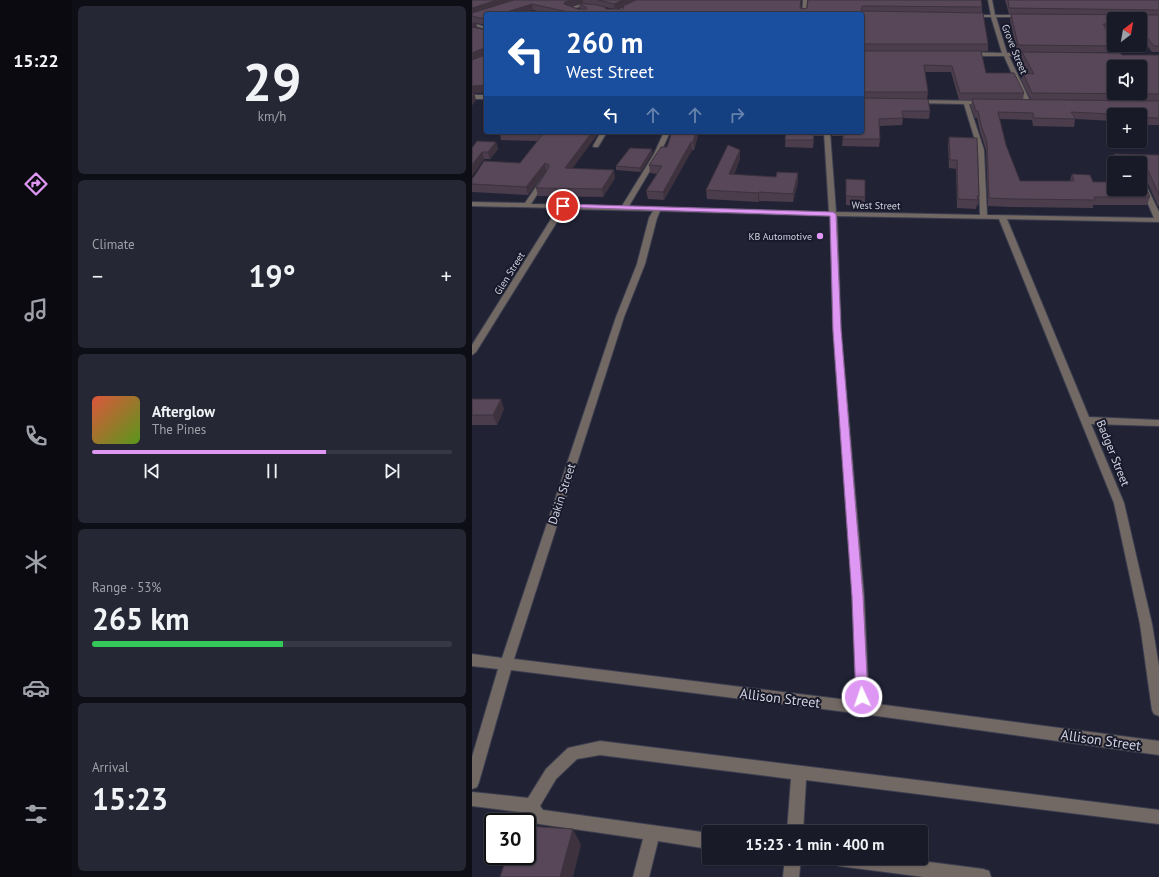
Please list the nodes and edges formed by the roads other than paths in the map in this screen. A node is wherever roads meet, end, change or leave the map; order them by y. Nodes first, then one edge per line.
1 (648, 0) edge
2 (805, 0) edge
3 (990, 0) edge
4 (595, 8) edge
5 (579, 12) edge
6 (610, 12) edge
7 (804, 12) edge
8 (964, 16) edge
9 (994, 16) junction
10 (1026, 16) edge
11 (472, 24) edge
12 (484, 27) edge
13 (960, 54) edge
14 (1007, 55) junction
15 (1041, 55) edge
16 (472, 97) edge
17 (484, 97) edge
18 (907, 102) edge
19 (966, 103) junction
20 (989, 103) edge
21 (1020, 103) edge
22 (1028, 103) junction
23 (1036, 103) edge
24 (603, 134) edge
25 (666, 134) edge
26 (827, 134) edge
27 (596, 146) dead end
28 (547, 174) edge
29 (1147, 192) edge
30 (472, 204) edge
31 (527, 205) junction
32 (563, 206) junction
33 (624, 207) junction
34 (658, 208) junction
35 (833, 214) junction
36 (984, 217) junction
37 (1002, 218) junction
38 (1159, 220) edge
39 (472, 352) edge
40 (1085, 420) junction
41 (1159, 423) edge
42 (472, 660) edge
43 (506, 664) junction
44 (863, 708) junction
45 (1159, 710) edge
46 (1159, 748) edge
47 (799, 773) junction
48 (472, 782) edge
49 (472, 799) edge
50 (532, 806) junction
51 (1159, 817) edge
52 (795, 825) edge
53 (652, 832) junction
54 (702, 840) edge
55 (792, 865) edge
56 (884, 865) edge
57 (940, 874) edge
58 (642, 877) edge
59 (791, 877) edge
60 (983, 877) edge

1 - 6 main road
2 - 7 street
3 - 9 street, Grove Street
4 - 5 street
8 - 9 street
9 - 10 street
9 - 14 street, Grove Street
11 - 12 street
13 - 14 street
14 - 15 street
14 - 22 street, Grove Street
16 - 17 street
18 - 19 street
19 - 20 street
19 - 36 street
21 - 22 street
22 - 23 street
24 - 27 street
25 - 33 street
26 - 35 street
28 - 31 street
29 - 38 street
30 - 31 street, West Street
31 - 32 street, West Street
32 - 33 street, West Street
32 - 39 street, Glen Street
33 - 34 street, West Street
34 - 35 street, West Street
34 - 43 street, Dakin Street
35 - 36 street, West Street
35 - 44 street
36 - 37 street, West Street
37 - 38 street, West Street
37 - 40 street, Badger Street
40 - 41 street
40 - 45 street, Badger Street
42 - 43 street, Allison Street
43 - 44 street, Allison Street
43 - 48 street, Dakin Street
44 - 46 street, Allison Street
47 - 50 street
47 - 51 street
47 - 52 street
49 - 50 street
50 - 53 street
53 - 54 street
53 - 58 street
55 - 59 street
56 - 57 street
57 - 60 street

